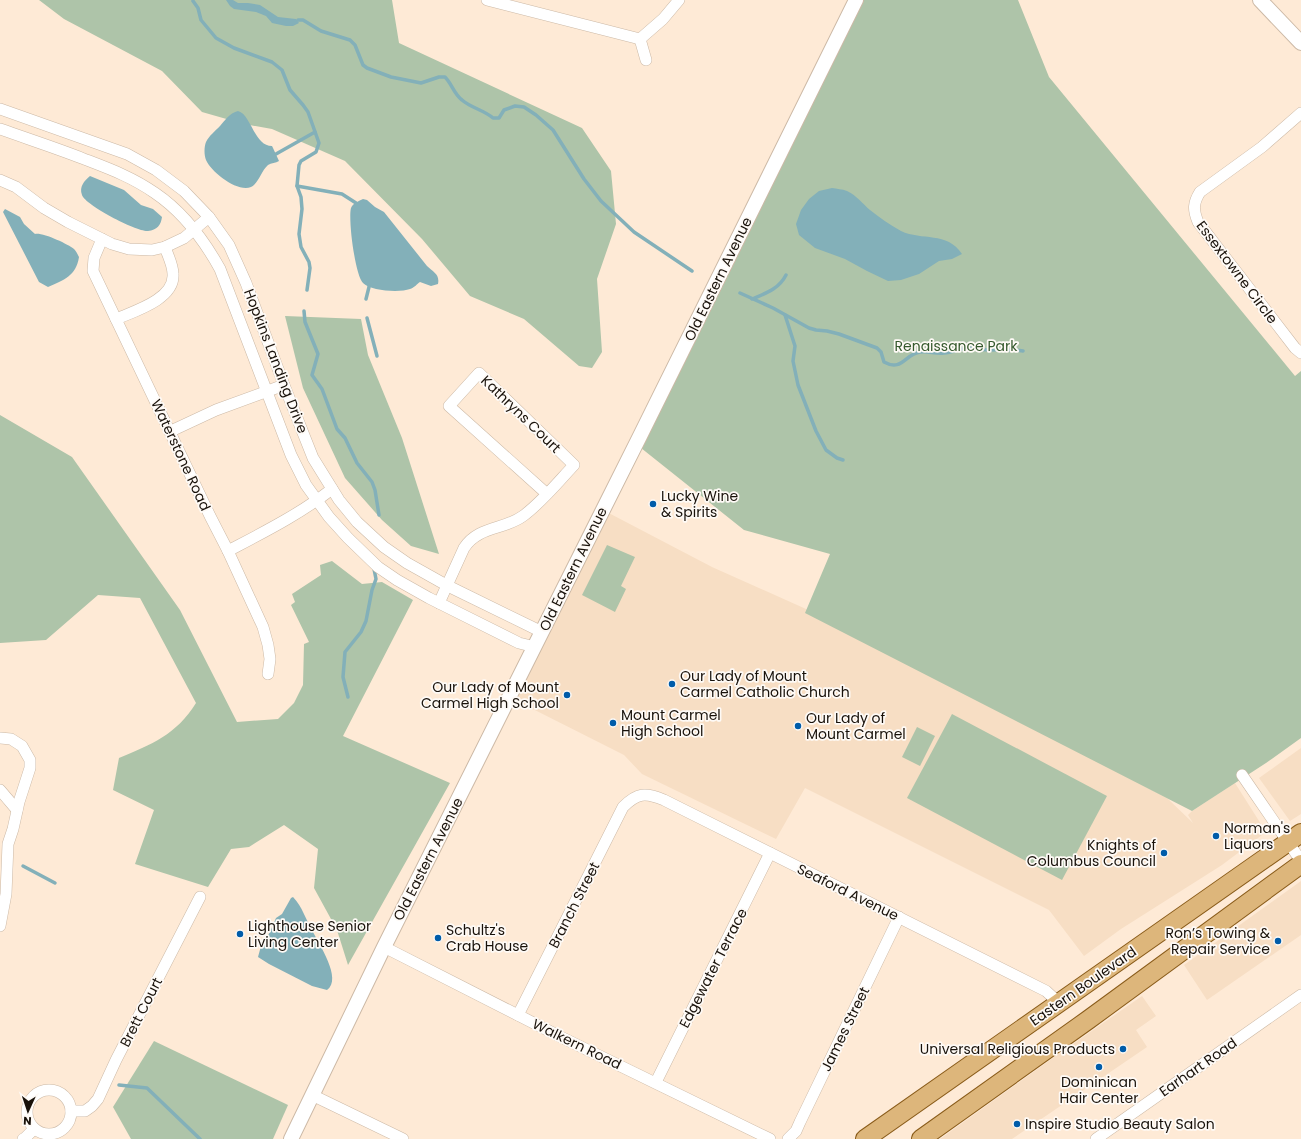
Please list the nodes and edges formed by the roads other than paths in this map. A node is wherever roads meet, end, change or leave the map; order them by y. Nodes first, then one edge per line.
1 (487, 0) edge
2 (679, 0) edge
3 (856, 0) edge
4 (1260, 0) edge
5 (640, 39) junction
6 (1301, 43) edge
7 (646, 60) dead end
8 (0, 109) edge
9 (1301, 113) edge
10 (0, 129) edge
11 (0, 180) edge
12 (209, 217) junction
13 (194, 229) junction
14 (102, 239) junction
15 (165, 247) junction
16 (116, 319) junction
17 (1301, 353) edge
18 (284, 386) junction
19 (266, 392) junction
20 (170, 431) junction
21 (332, 489) junction
22 (547, 494) junction
23 (317, 500) junction
24 (228, 551) junction
25 (448, 586) junction
26 (439, 603) junction
27 (542, 632) junction
28 (535, 647) junction
29 (268, 674) dead end
30 (0, 738) edge
31 (1242, 776) dead end
32 (0, 790) edge
33 (632, 798) joint
34 (17, 810) junction
35 (1295, 837) edge
36 (770, 854) junction
37 (1301, 861) edge
38 (1301, 864) edge
39 (200, 896) dead end
40 (899, 917) junction
41 (0, 926) edge
42 (384, 947) junction
43 (1301, 995) edge
44 (1059, 1003) junction
45 (518, 1015) junction
46 (656, 1082) junction
47 (312, 1095) junction
48 (71, 1111) junction
49 (34, 1129) junction
50 (54, 1136) edge
51 (23, 1139) edge
52 (291, 1139) edge
53 (403, 1139) edge
54 (770, 1139) edge
55 (788, 1139) edge
56 (865, 1139) edge
57 (921, 1139) edge
58 (1096, 1139) edge

1 - 5 street
2 - 5 street
3 - 27 street, Old Eastern Avenue
4 - 6 street
5 - 7 street
8 - 12 street, Hopkins Landing Drive
9 - 17 street, Essextowne Circle
10 - 13 street, Hopkins Landing Drive
11 - 14 street
12 - 13 street
12 - 18 street, Hopkins Landing Drive
13 - 15 street
13 - 19 street, Hopkins Landing Drive
14 - 15 street
14 - 16 street, Waterstone Road
15 - 16 street
16 - 20 street, Waterstone Road
18 - 19 street
18 - 21 street, Hopkins Landing Drive
19 - 20 street
19 - 23 street, Hopkins Landing Drive
20 - 24 street, Waterstone Road
21 - 23 street
21 - 25 street, Hopkins Landing Drive
22 - 22 street, Kathryns Court
22 - 25 street, Kathryns Court
23 - 24 street
23 - 26 street, Hopkins Landing Drive
24 - 29 street, Waterstone Road
25 - 26 street, Kathryns Court
25 - 27 street, Hopkins Landing Drive
26 - 28 street, Hopkins Landing Drive
27 - 28 street, Old Eastern Avenue
28 - 42 street, Old Eastern Avenue
30 - 34 street
31 - 35 street
32 - 34 street
33 - 36 street, Seaford Avenue
33 - 45 street, Branch Street
34 - 41 street
35 - 37 street
35 - 44 main road, Eastern Boulevard
36 - 40 street, Seaford Avenue
36 - 46 street, Edgewater Terrace
38 - 57 main road, Eastern Boulevard
39 - 48 street, Brett Court
40 - 44 street, Seaford Avenue
40 - 55 street, James Street
42 - 45 street, Walkern Road
42 - 47 street, Old Eastern Avenue
43 - 58 street, Earhart Road
44 - 56 main road, Eastern Boulevard
45 - 46 street, Walkern Road
46 - 54 street, Walkern Road
47 - 52 street, Old Eastern Avenue
47 - 53 street
48 - 49 street
48 - 50 street
49 - 50 street
49 - 51 street

